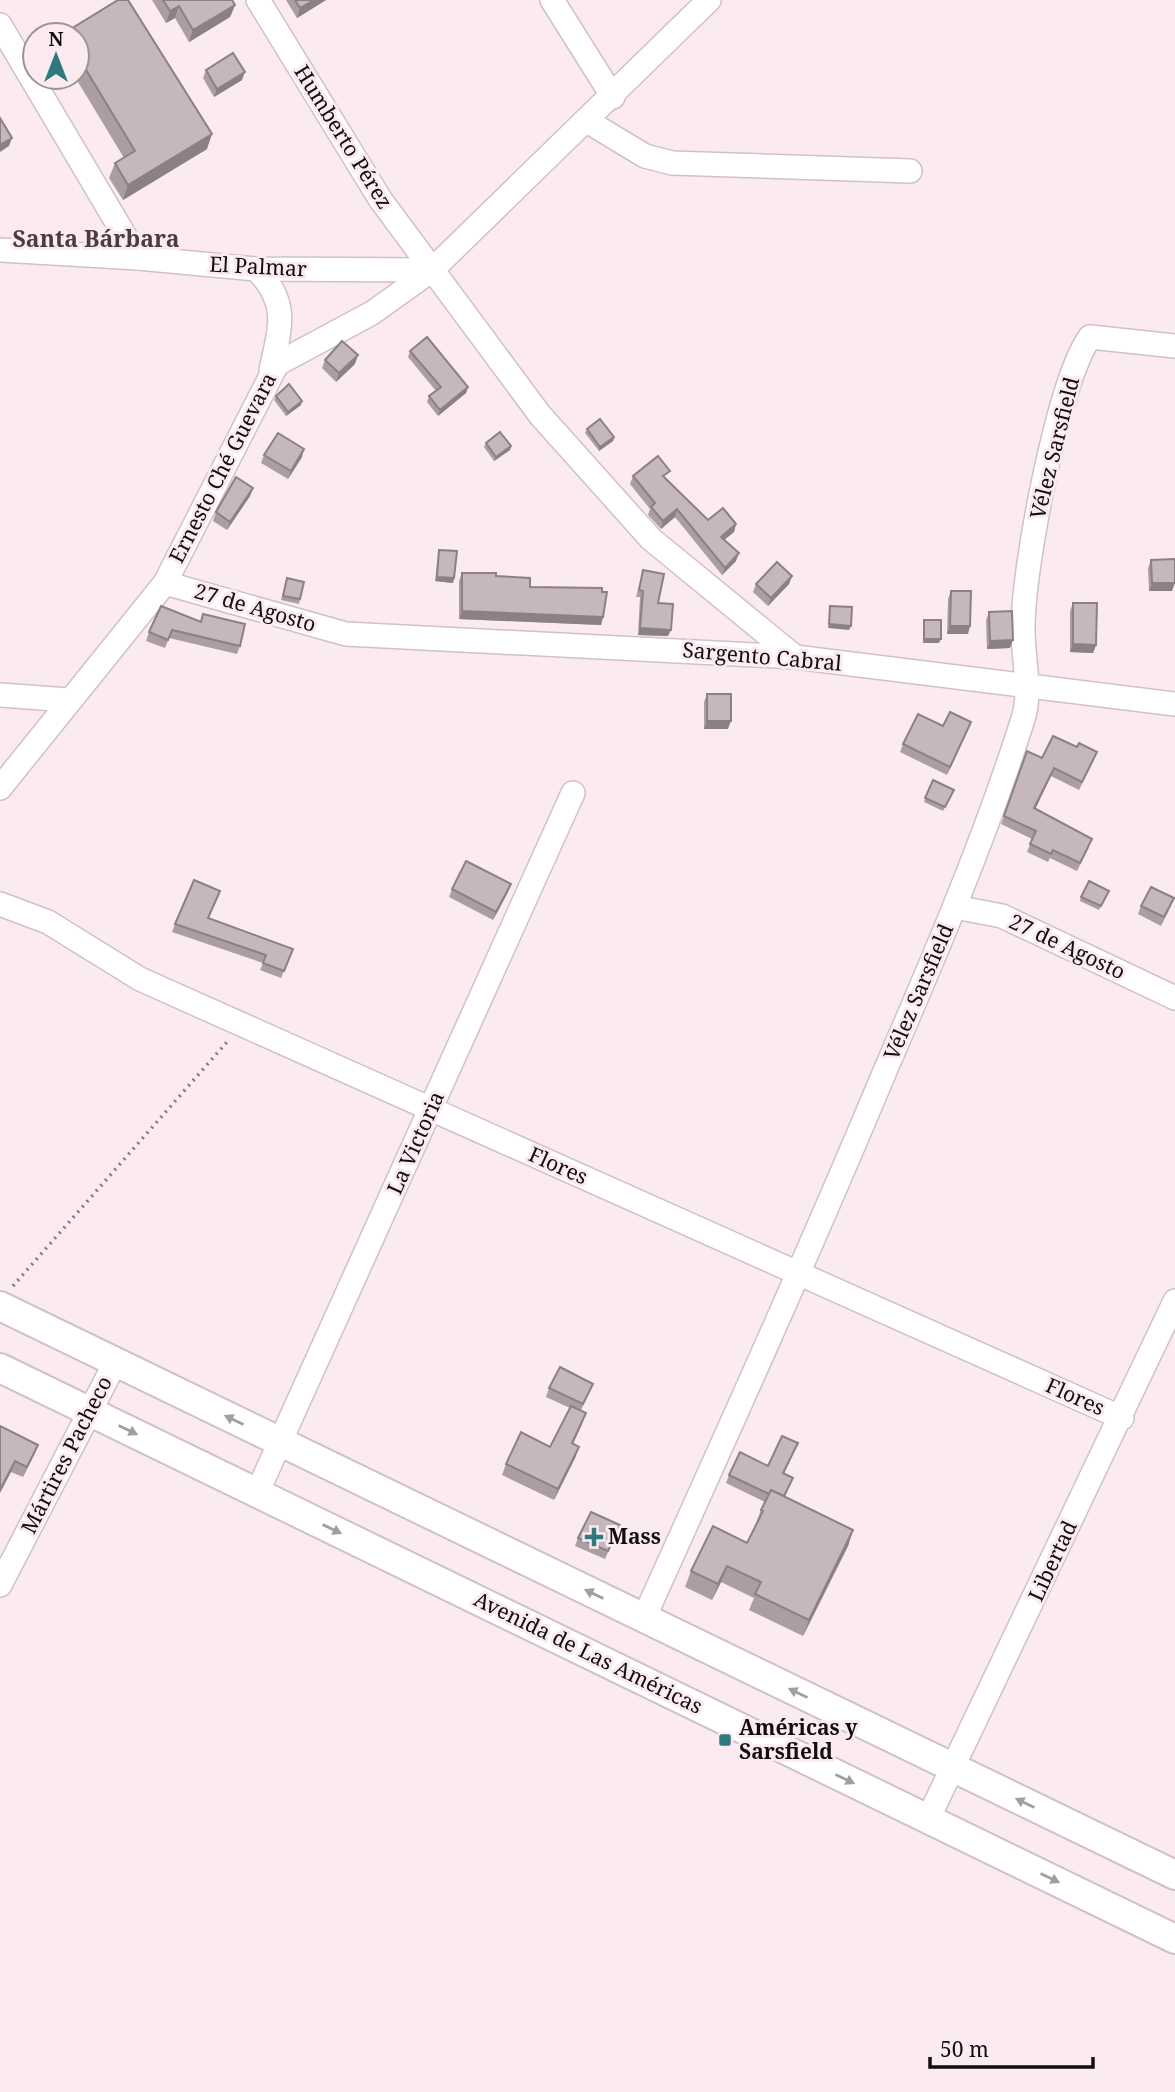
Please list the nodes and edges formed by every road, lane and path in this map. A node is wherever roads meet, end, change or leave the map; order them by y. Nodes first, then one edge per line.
1 (258, 0) edge
2 (552, 0) edge
3 (709, 0) edge
4 (0, 25) edge
5 (612, 97) junction
6 (587, 121) junction
7 (910, 171) dead end
8 (0, 250) edge
9 (138, 258) junction
10 (256, 269) junction
11 (432, 270) junction
12 (1175, 345) edge
13 (271, 370) junction
14 (164, 583) junction
15 (346, 634) joint
16 (795, 657) junction
17 (1026, 688) junction
18 (0, 695) edge
19 (69, 700) junction
20 (1175, 704) edge
21 (0, 788) edge
22 (573, 793) dead end
23 (0, 904) edge
24 (955, 907) junction
25 (1175, 998) edge
26 (242, 1025) junction
27 (431, 1109) junction
28 (800, 1274) junction
29 (4, 1298) edge
30 (1175, 1301) edge
31 (115, 1363) junction
32 (0, 1368) edge
33 (90, 1411) junction
34 (1122, 1418) junction
35 (280, 1443) junction
36 (257, 1493) junction
37 (0, 1585) edge
38 (644, 1618) junction
39 (955, 1768) junction
40 (928, 1819) junction
41 (1175, 1875) edge
42 (1175, 1938) edge

1 - 11 street, Humberto Pérez
2 - 5 street
3 - 5 street, Ernesto Ché Guevara
4 - 9 street
5 - 6 street, Ernesto Ché Guevara
6 - 7 street
6 - 11 street, Ernesto Ché Guevara
8 - 9 street, El Palmar
9 - 10 street, El Palmar
10 - 11 street, El Palmar
10 - 13 street
11 - 13 street, Ernesto Ché Guevara
11 - 16 street, Humberto Pérez
12 - 17 street, Vélez Sarsfield
13 - 14 street, Ernesto Ché Guevara
14 - 15 street, 27 de Agosto
14 - 19 street, Ernesto Ché Guevara
15 - 16 street, Sargento Cabral
16 - 17 street, Sargento Cabral
17 - 20 street, Sargento Cabral
17 - 24 street, Vélez Sarsfield
18 - 19 street
19 - 21 street, Ernesto Ché Guevara
22 - 27 street, La Victoria
23 - 26 street, Flores
24 - 25 street, 27 de Agosto
24 - 28 street, Vélez Sarsfield
26 - 27 street, Flores
26 - 29 path
27 - 28 street, Flores
27 - 35 street, La Victoria
28 - 34 street, Flores
28 - 38 street, Vélez Sarsfield
29 - 31 main road
30 - 34 street, Libertad
31 - 33 street, Mártires Pacheco
35 -> 31 main road
32 - 33 main road, Avenida de Las Américas
33 -> 36 main road, Avenida de Las Américas
33 - 37 street, Mártires Pacheco
34 - 39 street, Libertad
35 - 36 street, La Victoria
38 -> 35 main road
36 -> 40 main road, Avenida de Las Américas
39 -> 38 main road
39 - 40 street, Libertad
41 -> 39 main road
40 -> 42 main road, Avenida de Las Américas

